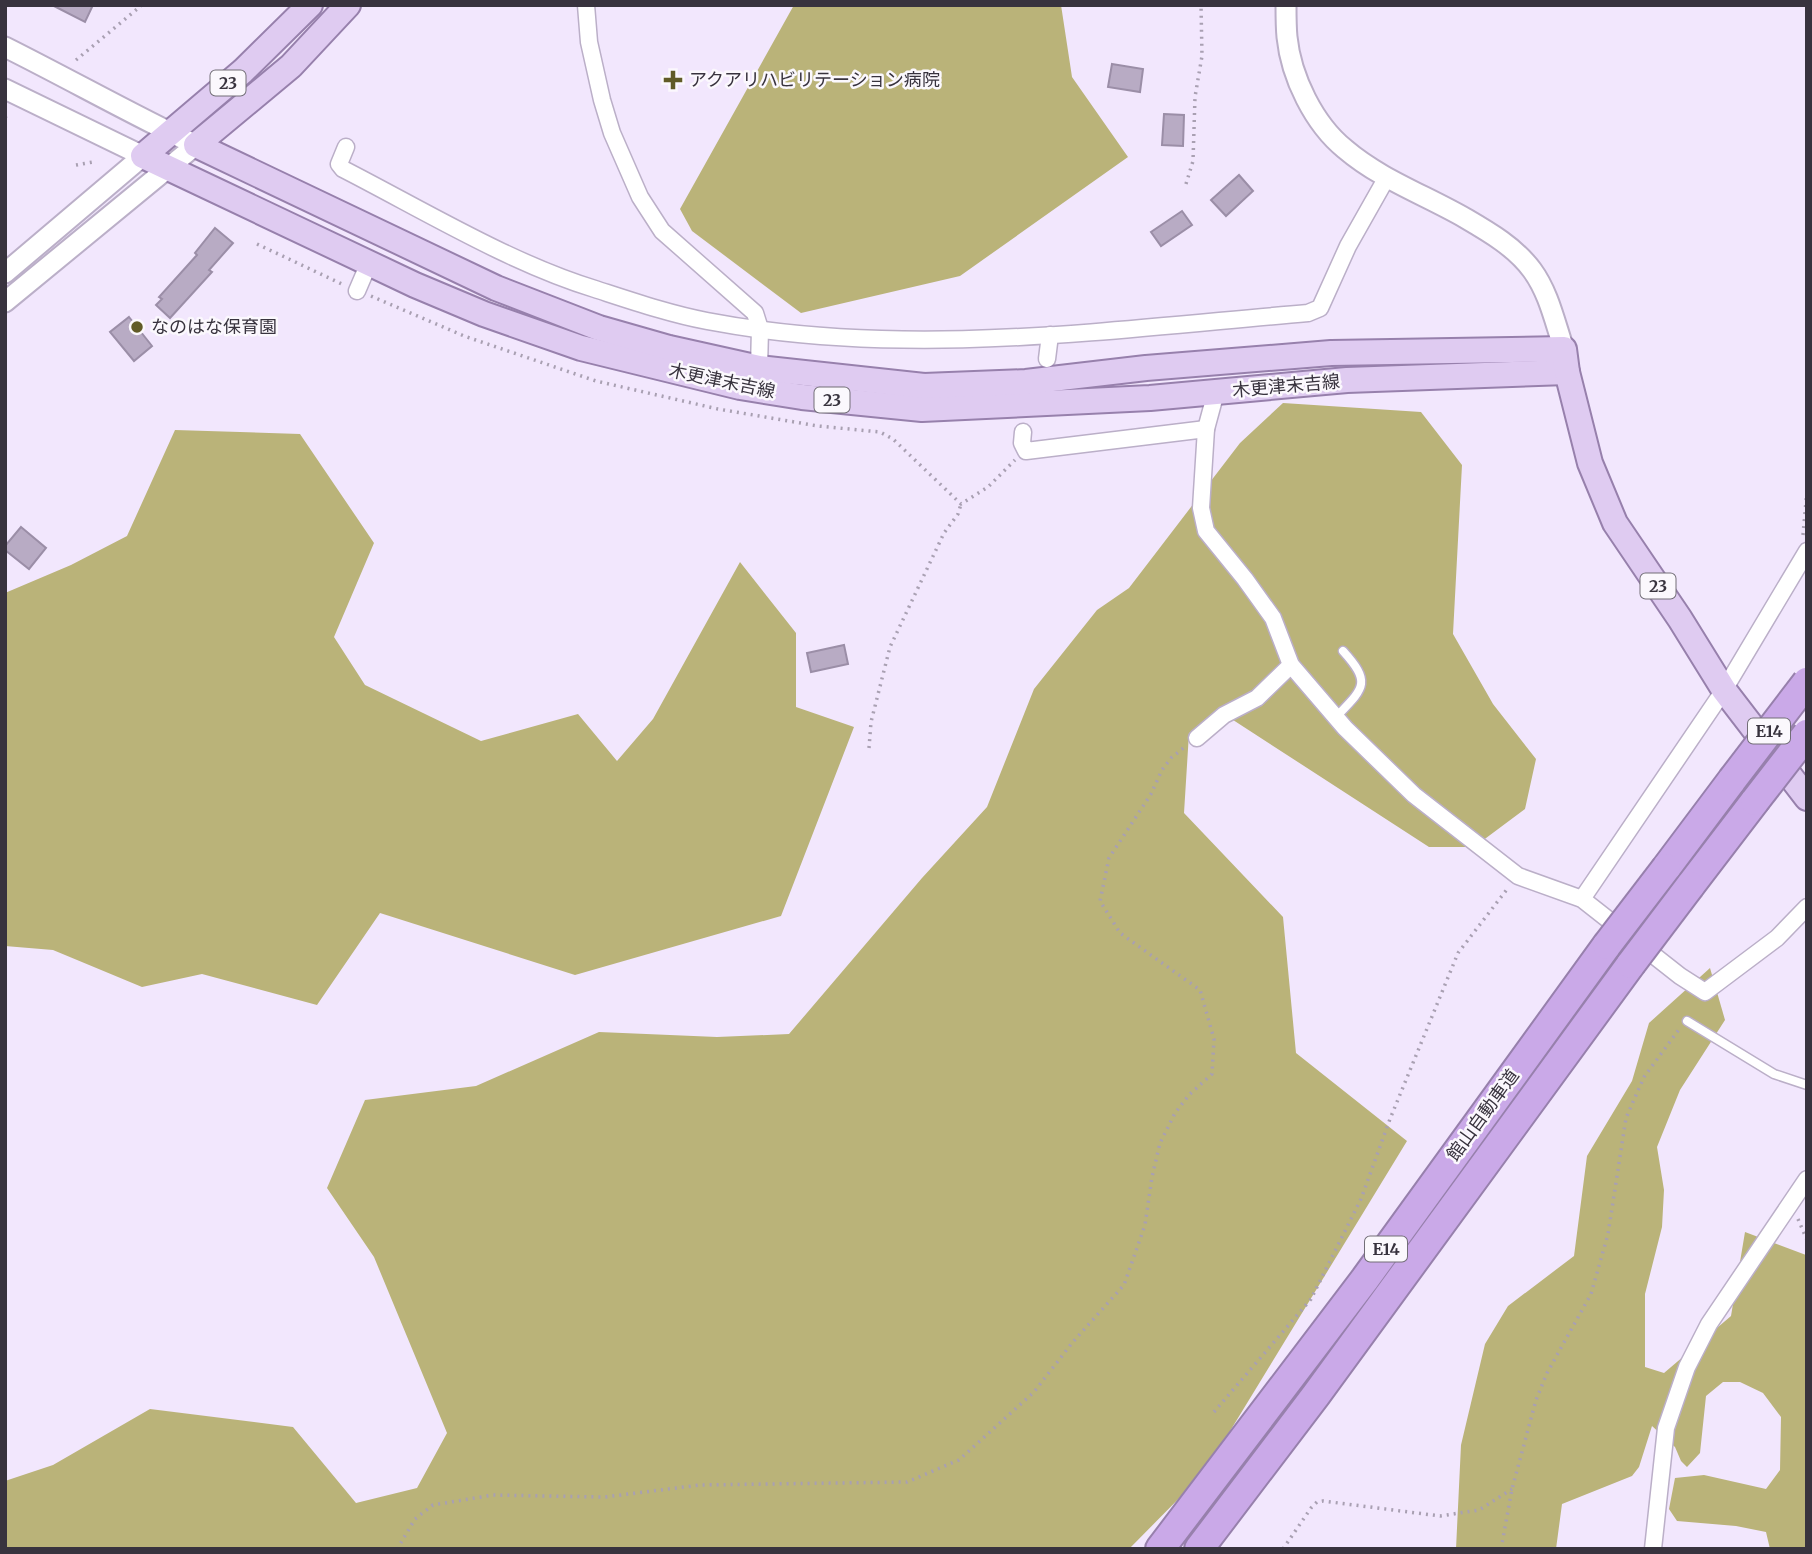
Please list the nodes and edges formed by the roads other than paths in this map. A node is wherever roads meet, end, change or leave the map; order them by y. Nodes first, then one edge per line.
1 (310, 5) edge
2 (348, 5) edge
3 (586, 5) edge
4 (1286, 5) edge
5 (5, 47) edge
6 (5, 89) edge
7 (169, 132) junction
8 (195, 145) junction
9 (346, 147) dead end
10 (143, 156) junction
11 (168, 168) junction
12 (1387, 177) junction
13 (369, 263) junction
14 (5, 272) edge
15 (357, 291) dead end
16 (5, 302) edge
17 (760, 329) junction
18 (1050, 335) junction
19 (1047, 359) dead end
20 (1565, 361) junction
21 (759, 368) junction
22 (1216, 392) junction
23 (1206, 429) junction
24 (1023, 432) dead end
25 (1804, 554) edge
26 (1343, 651) dead end
27 (1292, 665) junction
28 (1807, 682) edge
29 (1724, 690) junction
30 (1336, 717) junction
31 (1807, 734) edge
32 (1197, 737) road end
33 (1807, 797) edge
34 (1582, 899) junction
35 (1807, 907) edge
36 (1687, 1021) road end
37 (1807, 1084) edge
38 (1807, 1179) edge
39 (1160, 1549) edge
40 (1199, 1549) edge
41 (1653, 1549) edge

1 - 7 main road, 23
2 - 8 main road, 23
3 - 17 street
4 - 12 street
5 - 7 street
6 - 10 street
7 - 8 street
7 - 10 main road, 23
8 - 11 street
8 - 21 main road, 木更津末吉線 / 23
9 - 17 street
10 - 11 main road, 木更津末吉線 / 23
10 - 14 street
11 - 13 main road, 木更津末吉線 / 23
11 - 16 street
12 - 18 street
12 - 20 street
13 - 15 street
13 - 22 main road, 木更津末吉線 / 23
17 - 18 street
17 - 21 street
18 - 19 street
20 - 21 main road, 木更津末吉線 / 23
20 - 22 main road, 木更津末吉線 / 23
20 - 29 main road, 23
22 - 23 street
23 - 24 street
23 - 27 street
25 - 29 street
26 - 30 lane
27 - 30 street
27 - 32 street
28 - 39 highway, 館山自動車道 / E14, bridge
29 - 33 main road, 23
29 - 34 street
30 - 34 street
31 - 40 highway, 館山自動車道 / E14, bridge
34 - 35 street
36 - 37 lane
38 - 41 street

